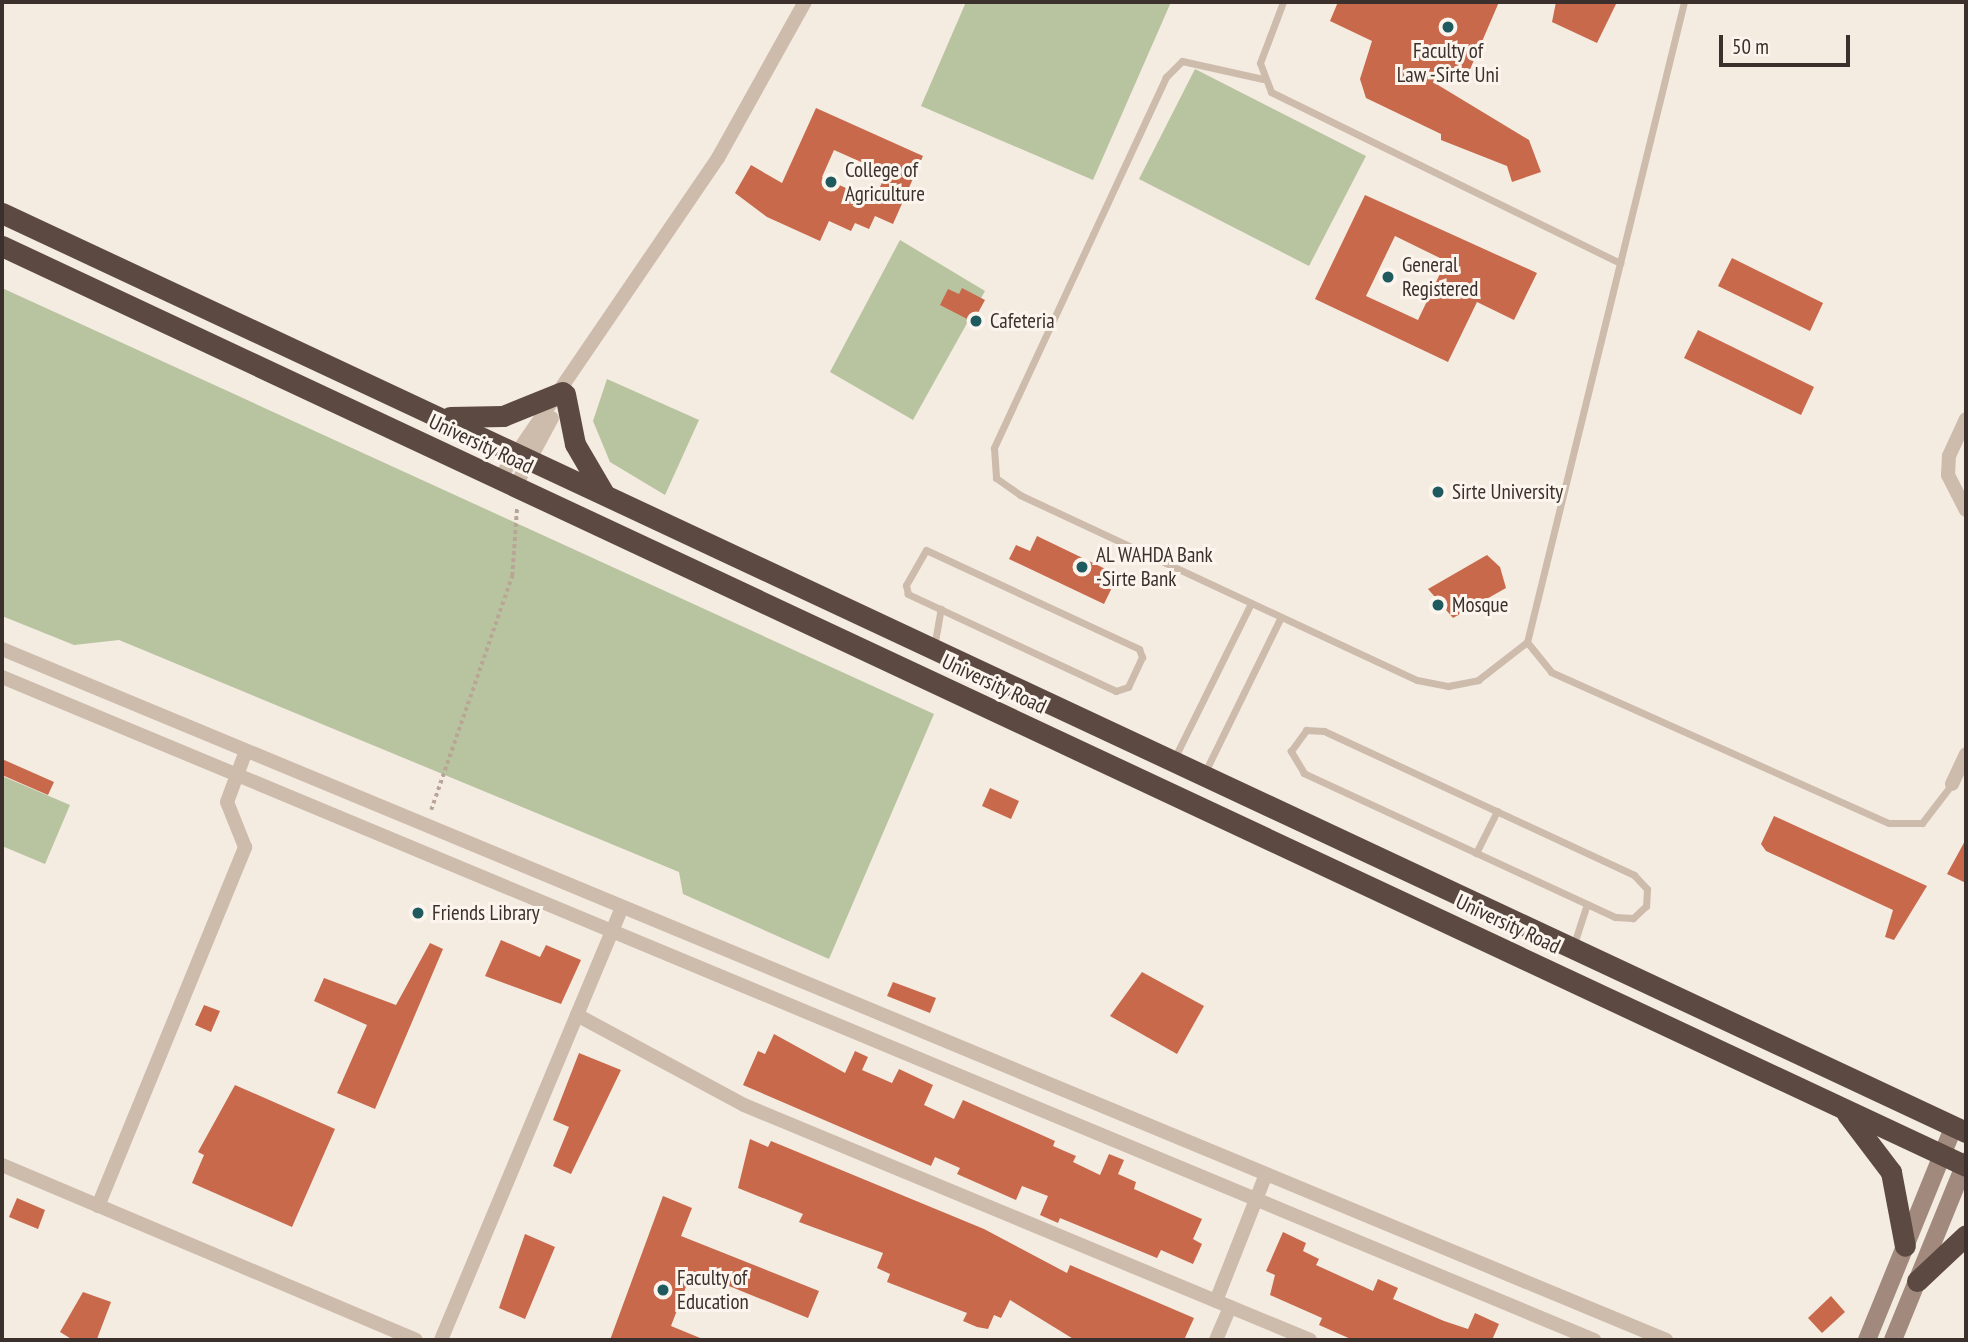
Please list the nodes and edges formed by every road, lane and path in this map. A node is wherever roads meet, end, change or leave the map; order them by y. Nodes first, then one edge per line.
1 (805, 2) edge
2 (1283, 2) edge
3 (1684, 2) edge
4 (1263, 79) junction
5 (2, 213) edge
6 (2, 246) edge
7 (1620, 262) junction
8 (564, 393) junction
9 (439, 416) junction
10 (1966, 419) edge
11 (524, 456) junction
12 (507, 483) junction
13 (604, 494) junction
14 (1966, 510) edge
15 (1251, 603) junction
16 (941, 609) junction
17 (1281, 617) junction
18 (1527, 642) junction
19 (934, 647) junction
20 (2, 649) edge
21 (2, 677) edge
22 (246, 751) junction
23 (1966, 754) edge
24 (1173, 761) junction
25 (236, 774) junction
26 (1204, 775) junction
27 (1952, 784) joint
28 (1497, 811) junction
29 (426, 825) junction
30 (1476, 853) junction
31 (1587, 904) junction
32 (622, 907) junction
33 (612, 931) junction
34 (1573, 947) junction
35 (577, 1015) junction
36 (1840, 1107) junction
37 (1960, 1129) edge
38 (1942, 1156) junction
39 (1966, 1164) edge
40 (2, 1165) edge
41 (1266, 1174) junction
42 (1257, 1199) junction
43 (98, 1206) junction
44 (1966, 1235) edge
45 (1905, 1246) junction
46 (1917, 1282) junction
47 (1216, 1301) junction
48 (1230, 1307) junction
49 (1866, 1339) edge
50 (416, 1340) edge
51 (441, 1340) edge
52 (1216, 1340) edge
53 (1310, 1340) edge
54 (1594, 1340) edge
55 (1666, 1340) edge
56 (1894, 1340) edge

1 - 8 street
2 - 4 lane
3 - 7 lane
4 - 7 lane
4 - 15 lane
5 - 9 highway, University Road
6 - 12 highway, University Road
7 - 18 lane
8 - 9 highway
8 - 11 street
8 - 13 highway
9 - 11 highway, University Road
10 - 14 street
11 - 12 street
11 - 13 highway, University Road
12 - 29 path
12 - 36 highway, University Road
13 - 19 highway, University Road
15 - 17 lane
15 - 24 lane
16 - 16 lane
16 - 19 lane
17 - 18 lane
17 - 26 lane
18 - 27 lane
19 - 24 highway, University Road
20 - 22 street
21 - 25 street
22 - 25 street
22 - 29 street
23 - 27 street
24 - 26 highway, University Road
25 - 33 street
25 - 43 street
26 - 34 highway, University Road
28 - 30 lane
28 - 30 lane
28 - 31 lane
29 - 32 street
30 - 31 lane
31 - 34 lane
32 - 33 street
32 - 41 street
33 - 35 street
33 - 42 street
34 - 37 highway, University Road
35 - 47 street
35 - 51 street
36 - 38 highway, University Road
36 - 45 highway
37 - 38 street
38 - 39 highway, University Road
38 - 45 street
39 - 46 street
40 - 43 street
41 - 42 street
41 - 55 street
42 - 47 street
42 - 54 street
43 - 50 street
44 - 46 highway
45 - 49 street
46 - 56 street
47 - 48 street
48 - 52 street
48 - 53 street

